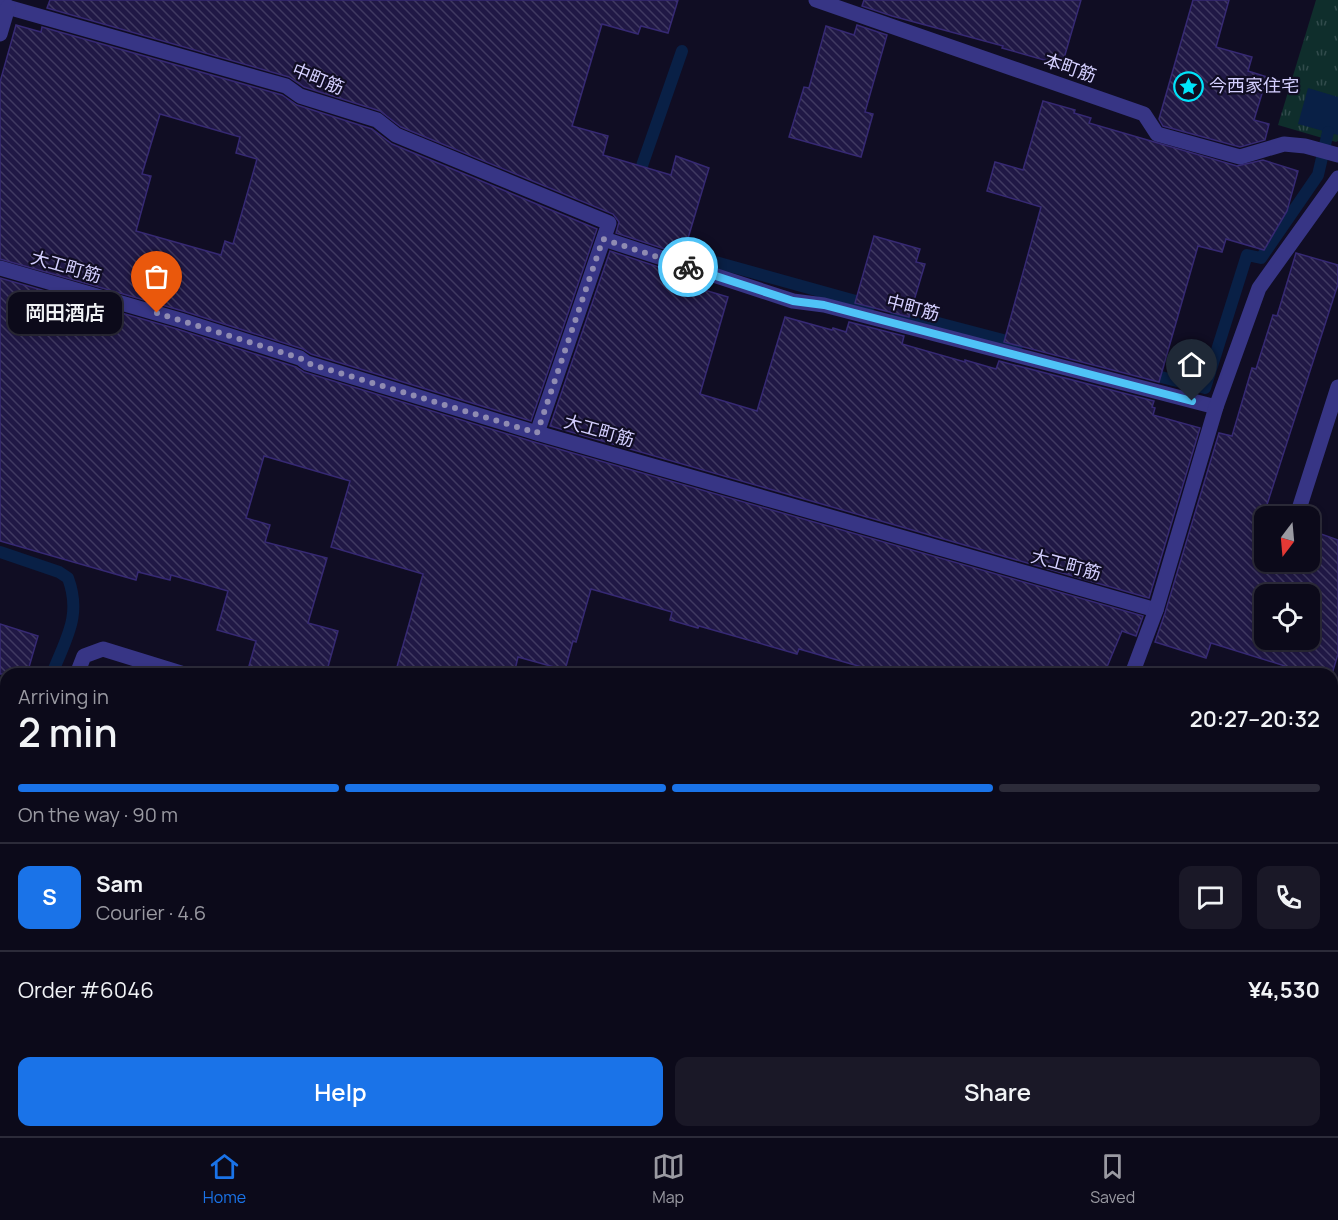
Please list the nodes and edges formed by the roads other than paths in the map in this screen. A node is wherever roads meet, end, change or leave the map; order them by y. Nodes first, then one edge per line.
1 (816, 0) edge
2 (9, 5) edge
3 (0, 34) edge
4 (1338, 154) edge
5 (1335, 187) edge
6 (603, 239) junction
7 (0, 268) edge
8 (1338, 387) edge
9 (1216, 407) junction
10 (537, 433) junction
11 (1300, 506) edge
12 (1156, 610) junction
13 (79, 668) edge
14 (165, 668) edge
15 (1138, 668) edge

1 - 4 street, 本町筋
2 - 3 street
2 - 6 street, 中町筋
5 - 9 street
6 - 9 street, 中町筋
6 - 10 street
7 - 10 street, 大工町筋
8 - 11 street
9 - 12 street
10 - 12 street, 大工町筋
12 - 15 street
13 - 14 street

